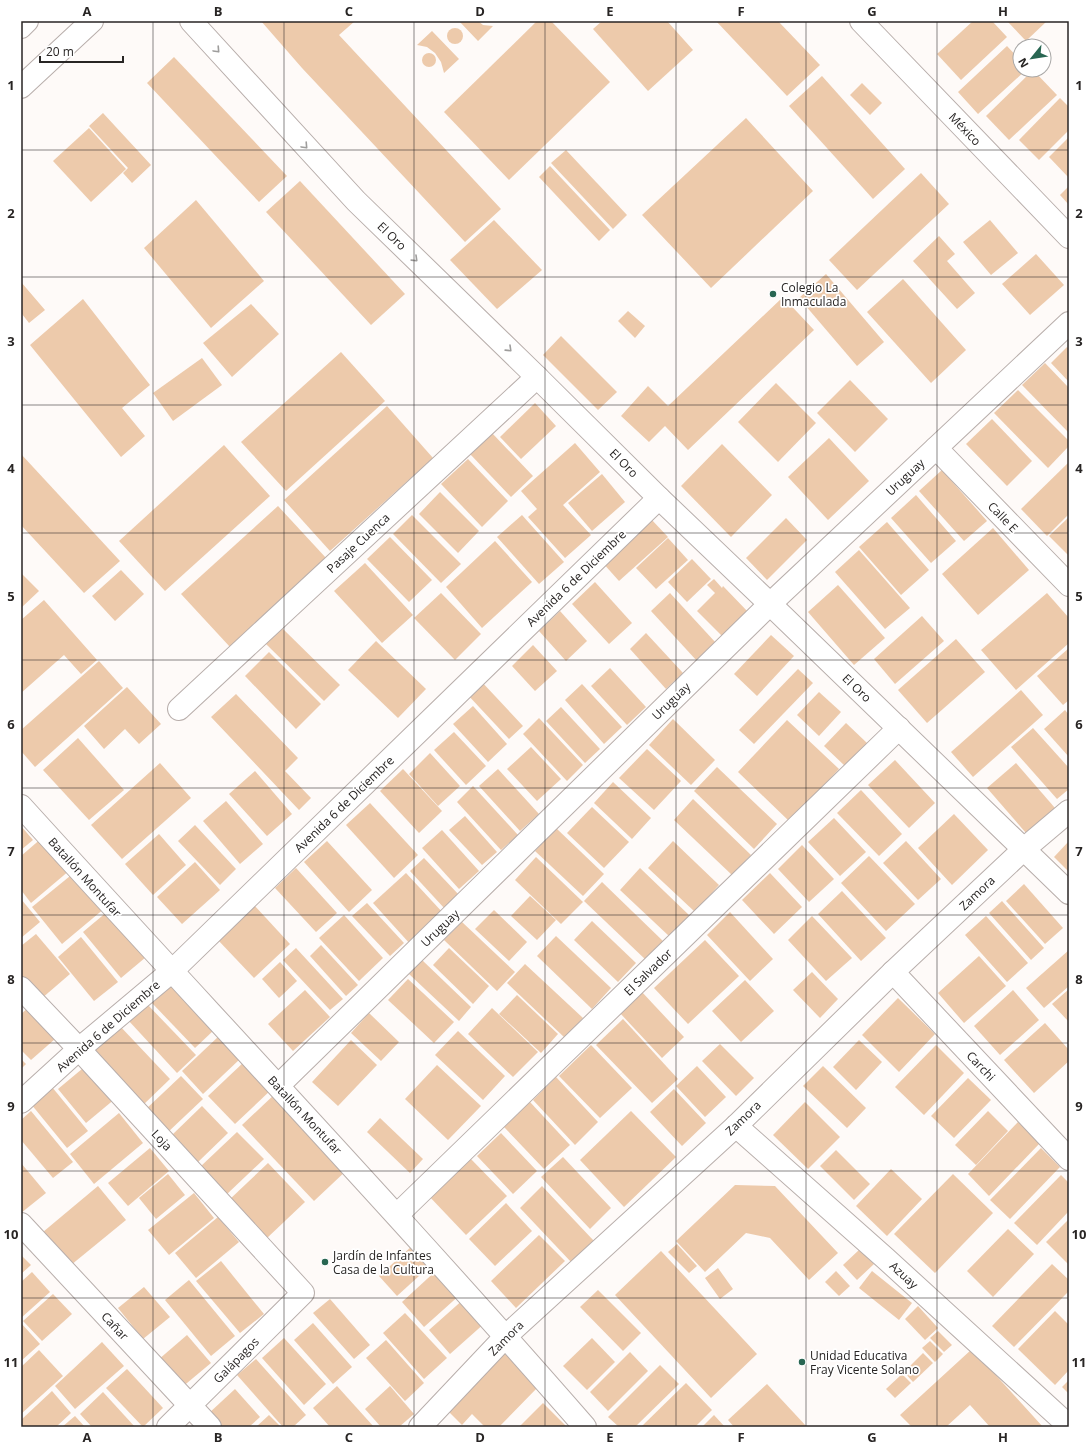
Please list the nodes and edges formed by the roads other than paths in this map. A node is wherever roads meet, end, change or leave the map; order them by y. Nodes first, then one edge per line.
1 (27, 21) edge
2 (92, 21) edge
3 (191, 21) edge
4 (861, 21) edge
5 (21, 27) edge
6 (21, 87) edge
7 (1069, 237) edge
8 (1069, 323) edge
9 (537, 377) junction
10 (936, 448) junction
11 (659, 498) junction
12 (1069, 585) edge
13 (770, 604) junction
14 (178, 709) dead end
15 (899, 728) junction
16 (21, 806) edge
17 (1069, 811) edge
18 (1024, 849) junction
19 (1069, 893) edge
20 (172, 972) junction
21 (893, 972) junction
22 (21, 988) edge
23 (79, 1049) junction
24 (279, 1085) junction
25 (21, 1102) edge
26 (736, 1126) junction
27 (1069, 1159) edge
28 (397, 1215) junction
29 (21, 1224) edge
30 (303, 1293) joint
31 (506, 1336) junction
32 (190, 1406) junction
33 (1069, 1426) edge
34 (168, 1427) edge
35 (210, 1427) edge
36 (420, 1427) edge
37 (585, 1427) edge

1 - 5 street
2 - 6 street
3 -> 9 street, El Oro
4 - 7 street, México
8 - 10 street, Uruguay
9 - 11 street, El Oro
9 - 14 street, Pasaje Cuenca
10 - 12 street, Calle E
10 - 13 street, Uruguay
11 - 13 street, El Oro
11 - 20 street, Avenida 6 de Diciembre
13 - 15 street, El Oro
13 - 24 street, Uruguay
15 - 18 street, El Oro
15 - 28 street, El Salvador
16 - 20 street, Batallón Montufar
17 - 18 street, Zamora
18 - 19 street, El Oro
18 - 21 street, Zamora
20 - 23 street, Avenida 6 de Diciembre
20 - 24 street, Batallón Montufar
21 - 26 street, Zamora
21 - 27 street, Carchi
22 - 23 street, Loja
23 - 25 street, Avenida 6 de Diciembre
23 - 30 street, Loja
24 - 28 street, Batallón Montufar
26 - 31 street, Zamora
26 - 33 street, Azuay
28 - 31 street, Batallón Montufar
29 - 32 street, Cañar
30 - 32 street, Galápagos
31 - 36 street, Zamora
31 - 37 street, Batallón Montufar
32 - 34 street, Galápagos
32 - 35 street, Cañar

